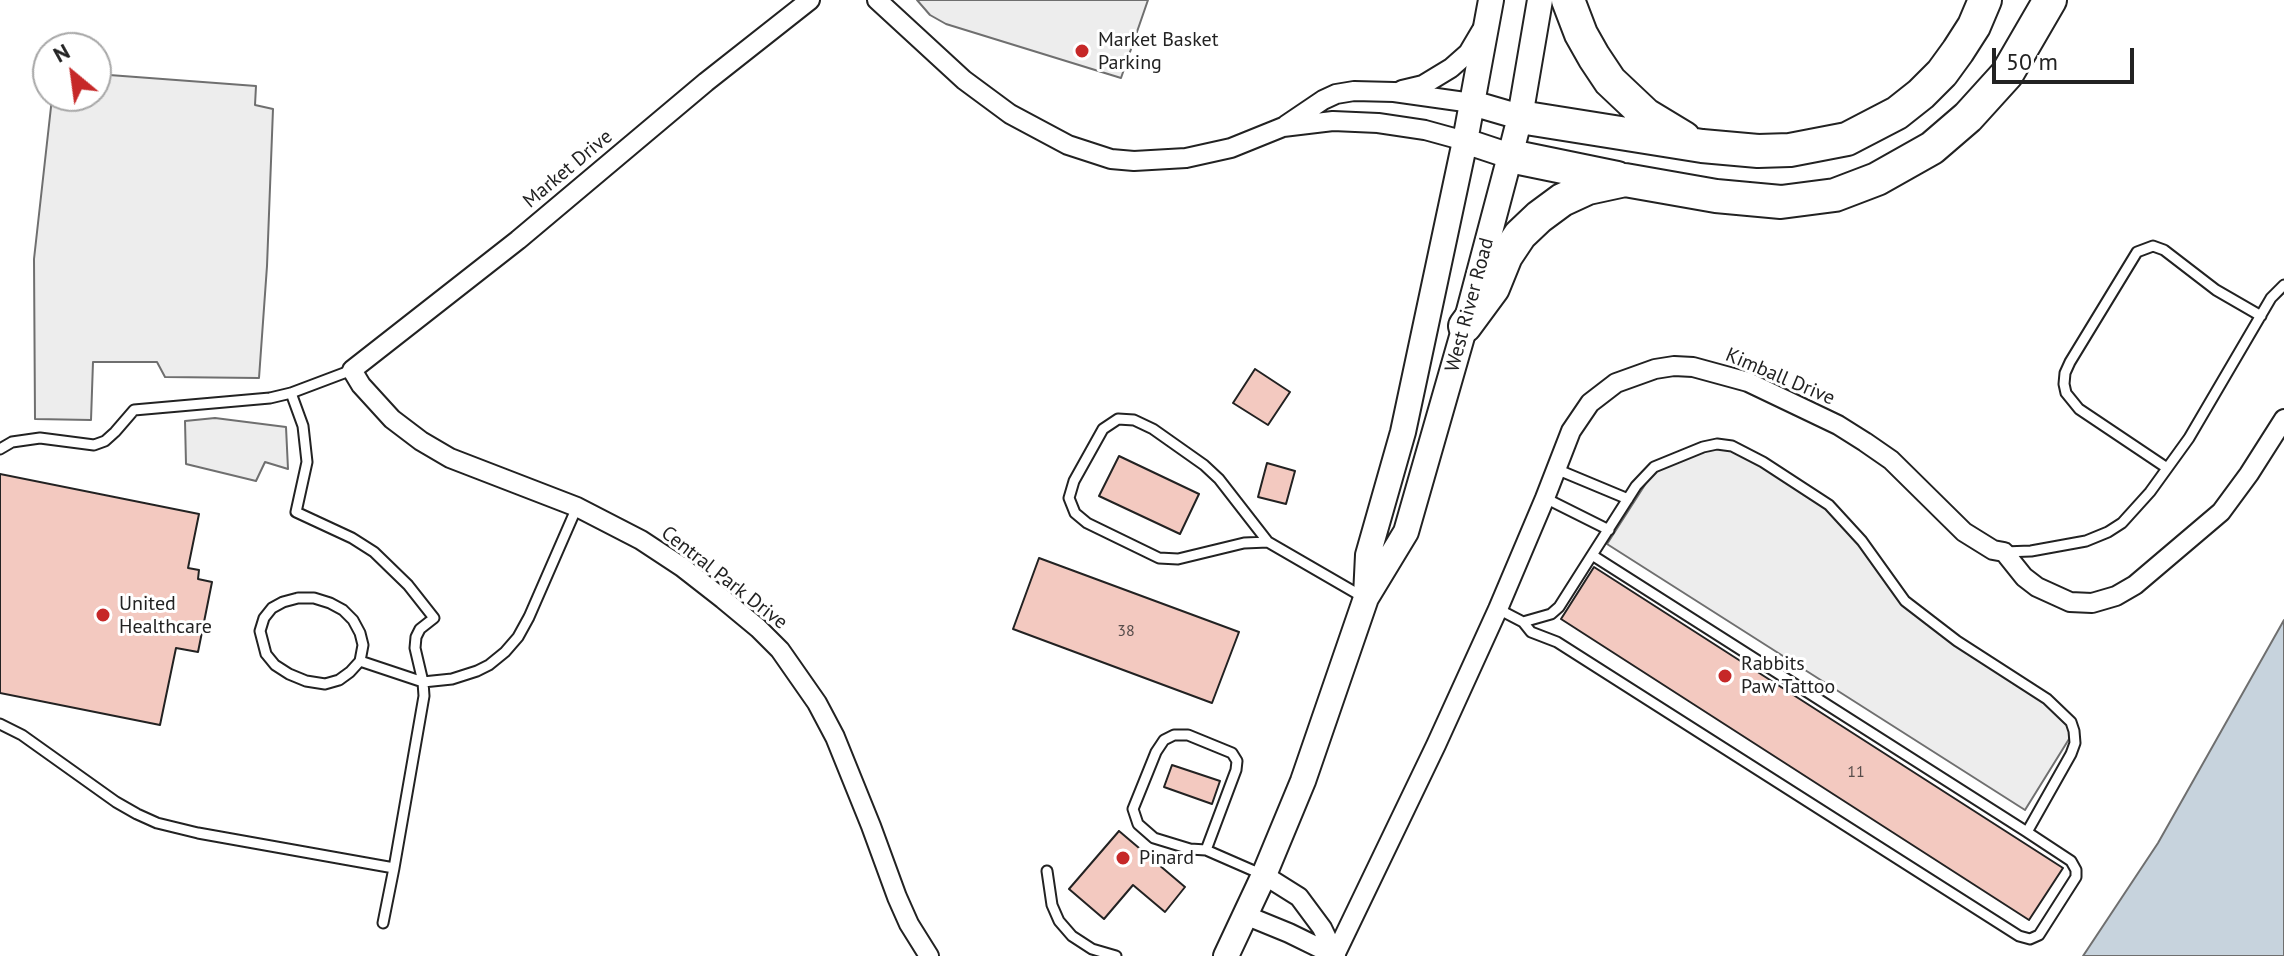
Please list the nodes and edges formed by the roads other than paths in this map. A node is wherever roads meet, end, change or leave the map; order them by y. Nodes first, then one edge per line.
1 (877, 0) edge
2 (1540, 0) edge
3 (1568, 0) edge
4 (1985, 0) edge
5 (2050, 0) edge
6 (805, 3) edge
7 (1490, 7) edge
8 (1394, 92) junction
9 (1472, 103) junction
10 (1520, 117) junction
11 (1283, 127) junction
12 (1465, 141) junction
13 (1702, 146) junction
14 (1510, 156) junction
15 (1625, 180) junction
16 (2284, 285) edge
17 (2261, 316) junction
18 (1465, 326) junction
19 (352, 370) junction
20 (291, 393) junction
21 (2284, 419) edge
22 (0, 449) edge
23 (2167, 468) junction
24 (1556, 469) junction
25 (1545, 498) junction
26 (1628, 499) junction
27 (577, 507) junction
28 (1609, 530) junction
29 (1268, 542) junction
30 (2004, 552) junction
31 (1592, 555) junction
32 (1366, 598) junction
33 (1498, 609) junction
34 (1523, 622) junction
35 (360, 661) junction
36 (423, 682) junction
37 (0, 724) edge
38 (2027, 832) junction
39 (1206, 850) junction
40 (394, 868) junction
41 (1047, 871) dead end
42 (1264, 875) junction
43 (1245, 915) junction
44 (383, 923) dead end
45 (929, 956) edge
46 (1116, 956) edge
47 (1226, 956) edge
48 (1335, 956) edge

1 - 11 street
2 - 10 main road, West River Road
3 - 13 highway
4 - 13 highway
5 - 15 highway
6 - 19 street, Market Drive
7 - 8 street
7 - 9 main road, West River Road
8 - 9 street
8 - 11 street
9 - 10 main road
9 - 12 main road, West River Road
10 - 13 highway
10 - 14 main road, West River Road
11 - 12 street
12 - 14 main road
12 - 32 main road, West River Road
14 - 15 highway
14 - 18 main road, West River Road
15 - 18 highway
16 - 17 lane
17 - 23 lane
17 - 23 lane
18 - 32 main road, West River Road
19 - 20 lane
19 - 27 street, Central Park Drive
20 - 22 lane
20 - 36 lane
21 - 30 street, Kimball Drive
23 - 30 lane
24 - 25 street, Kimball Drive
24 - 26 lane
24 - 30 street, Kimball Drive
25 - 28 lane
25 - 33 street, Kimball Drive
26 - 28 lane
26 - 38 lane
27 - 36 lane
27 - 45 street, Central Park Drive
28 - 31 lane
29 - 29 lane
29 - 32 lane
31 - 34 lane
31 - 38 lane
32 - 42 main road, West River Road
33 - 34 lane
33 - 48 street, Kimball Drive
34 - 38 lane
35 - 35 lane
35 - 36 lane
36 - 40 lane
37 - 40 lane
39 - 39 lane
39 - 42 lane
40 - 44 lane
41 - 46 lane
42 - 43 main road, West River Road
42 - 48 street
43 - 47 main road, West River Road
43 - 48 street

